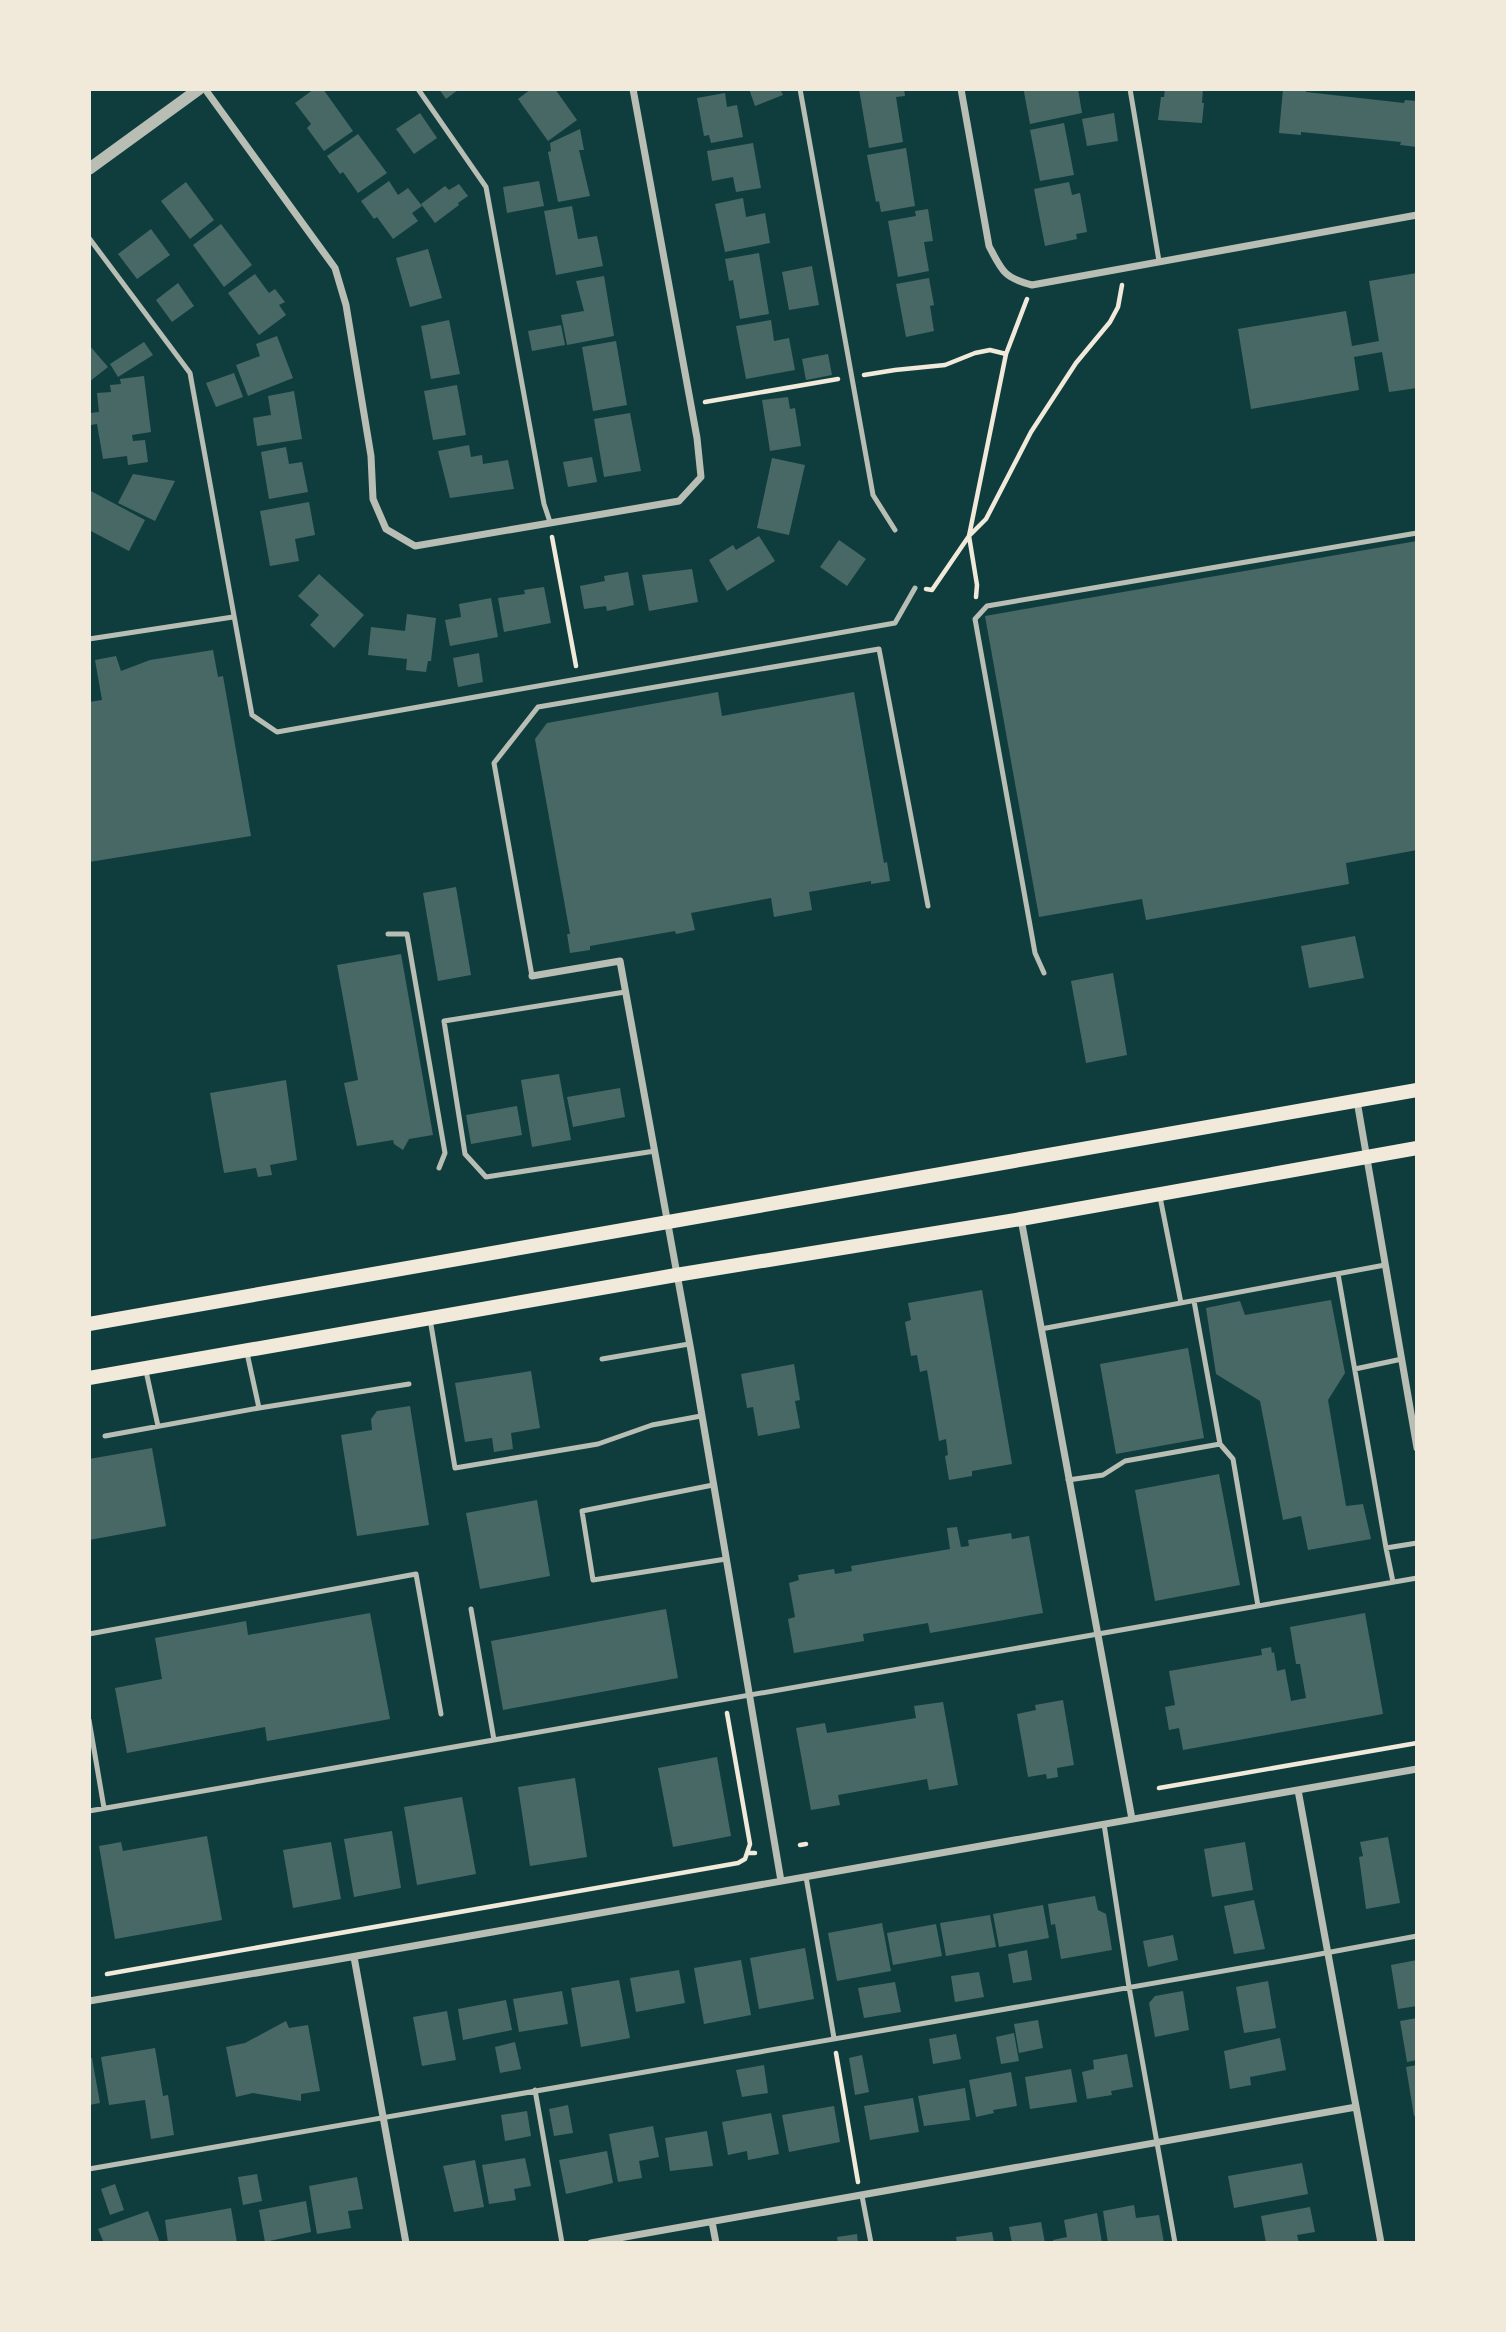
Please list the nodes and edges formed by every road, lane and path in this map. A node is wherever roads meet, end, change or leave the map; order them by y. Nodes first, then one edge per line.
1 (199, 89) edge
2 (205, 89) edge
3 (418, 89) edge
4 (633, 89) edge
5 (800, 89) edge
6 (961, 89) edge
7 (1130, 89) edge
8 (89, 169) edge
9 (1417, 215) edge
10 (89, 238) edge
11 (1158, 261) junction
12 (1122, 285) dead end
13 (1027, 300) dead end
14 (1006, 354) junction
15 (851, 377) junction
16 (707, 402) dead end
17 (550, 522) junction
18 (895, 530) dead end
19 (1417, 533) edge
20 (969, 536) junction
21 (553, 539) dead end
22 (915, 588) joint
23 (233, 617) junction
24 (975, 619) junction
25 (89, 639) edge
26 (579, 680) junction
27 (928, 905) dead end
28 (388, 934) dead end
29 (1044, 974) dead end
30 (532, 976) joint
31 (625, 992) junction
32 (1417, 1090) edge
33 (1357, 1101) junction
34 (1417, 1148) edge
35 (654, 1151) junction
36 (1366, 1156) junction
37 (439, 1168) dead end
38 (1159, 1194) junction
39 (1021, 1219) junction
40 (667, 1223) junction
41 (1385, 1265) junction
42 (1338, 1274) junction
43 (677, 1275) junction
44 (1194, 1301) junction
45 (1181, 1303) junction
46 (430, 1319) junction
47 (89, 1324) edge
48 (1041, 1329) junction
49 (689, 1344) junction
50 (247, 1350) junction
51 (602, 1359) dead end
52 (1402, 1359) junction
53 (146, 1368) junction
54 (1354, 1368) junction
55 (89, 1378) edge
56 (410, 1384) dead end
57 (259, 1408) junction
58 (1414, 1411) edge
59 (702, 1416) junction
60 (158, 1426) junction
61 (105, 1436) dead end
62 (1220, 1444) junction
63 (1417, 1448) edge
64 (1069, 1480) junction
65 (713, 1485) junction
66 (1417, 1543) edge
67 (1386, 1548) junction
68 (726, 1559) junction
69 (1417, 1578) edge
70 (1393, 1582) junction
71 (1258, 1606) junction
72 (471, 1609) dead end
73 (89, 1634) edge
74 (1097, 1634) junction
75 (750, 1694) junction
76 (724, 1699) junction
77 (441, 1714) dead end
78 (89, 1720) edge
79 (494, 1740) junction
80 (1417, 1743) edge
81 (1417, 1769) edge
82 (1159, 1788) dead end
83 (1298, 1790) junction
84 (104, 1808) junction
85 (89, 1811) edge
86 (1132, 1819) junction
87 (1104, 1824) junction
88 (748, 1853) junction
89 (755, 1853) dead end
90 (806, 1877) junction
91 (781, 1881) junction
92 (1417, 1936) edge
93 (1328, 1952) junction
94 (354, 1957) junction
95 (107, 1974) dead end
96 (1129, 1987) junction
97 (89, 2001) edge
98 (834, 2038) junction
99 (535, 2090) junction
100 (1356, 2107) junction
101 (384, 2118) junction
102 (1158, 2141) junction
103 (89, 2169) edge
104 (857, 2178) dead end
105 (862, 2196) junction
106 (712, 2222) junction
107 (406, 2243) edge
108 (562, 2243) edge
109 (591, 2243) edge
110 (716, 2243) edge
111 (870, 2243) edge
112 (1175, 2243) edge
113 (1381, 2243) edge

1 - 8 street
2 - 17 street
3 - 17 lane
4 - 17 street
5 - 15 lane
6 - 11 street
7 - 11 lane
9 - 11 street
10 - 23 lane
12 - 20 path
13 - 14 path
14 - 15 path
14 - 20 path
15 - 16 path
15 - 18 lane
19 - 24 lane
20 - 22 path
20 - 24 path
21 - 26 path
22 - 26 lane
23 - 25 lane
23 - 26 lane
24 - 29 lane
27 - 30 lane
28 - 37 lane
30 - 31 street
31 - 35 street
31 - 35 lane
32 - 33 main road
33 - 36 street
33 - 40 main road
34 - 36 main road
35 - 40 street
36 - 38 main road
36 - 41 street
38 - 39 main road
38 - 45 lane
39 - 43 main road
39 - 48 street
40 - 43 street
40 - 47 main road
41 - 42 lane
41 - 52 street
42 - 44 lane
42 - 54 lane
43 - 46 main road
43 - 49 street
44 - 45 lane
44 - 62 lane
45 - 48 lane
46 - 50 main road
46 - 59 lane
48 - 64 street
49 - 51 lane
49 - 59 street
50 - 53 main road
50 - 57 lane
52 - 54 lane
52 - 58 street
53 - 55 main road
53 - 60 lane
54 - 67 lane
56 - 57 lane
57 - 60 lane
58 - 63 street
59 - 65 street
60 - 61 lane
62 - 64 lane
62 - 71 lane
64 - 74 street
65 - 68 street
65 - 68 lane
66 - 67 lane
67 - 70 lane
68 - 75 street
69 - 70 lane
70 - 71 lane
71 - 74 lane
72 - 79 lane
73 - 77 lane
74 - 75 lane
74 - 86 street
75 - 76 lane
75 - 91 street
76 - 79 lane
76 - 88 path
78 - 84 lane
79 - 84 lane
80 - 82 path
81 - 83 street
83 - 86 street
83 - 93 street
84 - 85 lane
86 - 87 street
87 - 90 street
87 - 96 lane
88 - 89 path
88 - 95 path
90 - 91 street
90 - 98 lane
91 - 94 street
92 - 93 lane
93 - 96 lane
93 - 100 street
94 - 97 street
94 - 101 street
96 - 98 lane
96 - 102 lane
98 - 99 lane
98 - 104 path
99 - 101 lane
99 - 108 lane
100 - 102 street
100 - 113 street
101 - 103 lane
101 - 107 street
102 - 105 street
102 - 112 lane
105 - 106 street
105 - 111 lane
106 - 109 street
106 - 110 street

